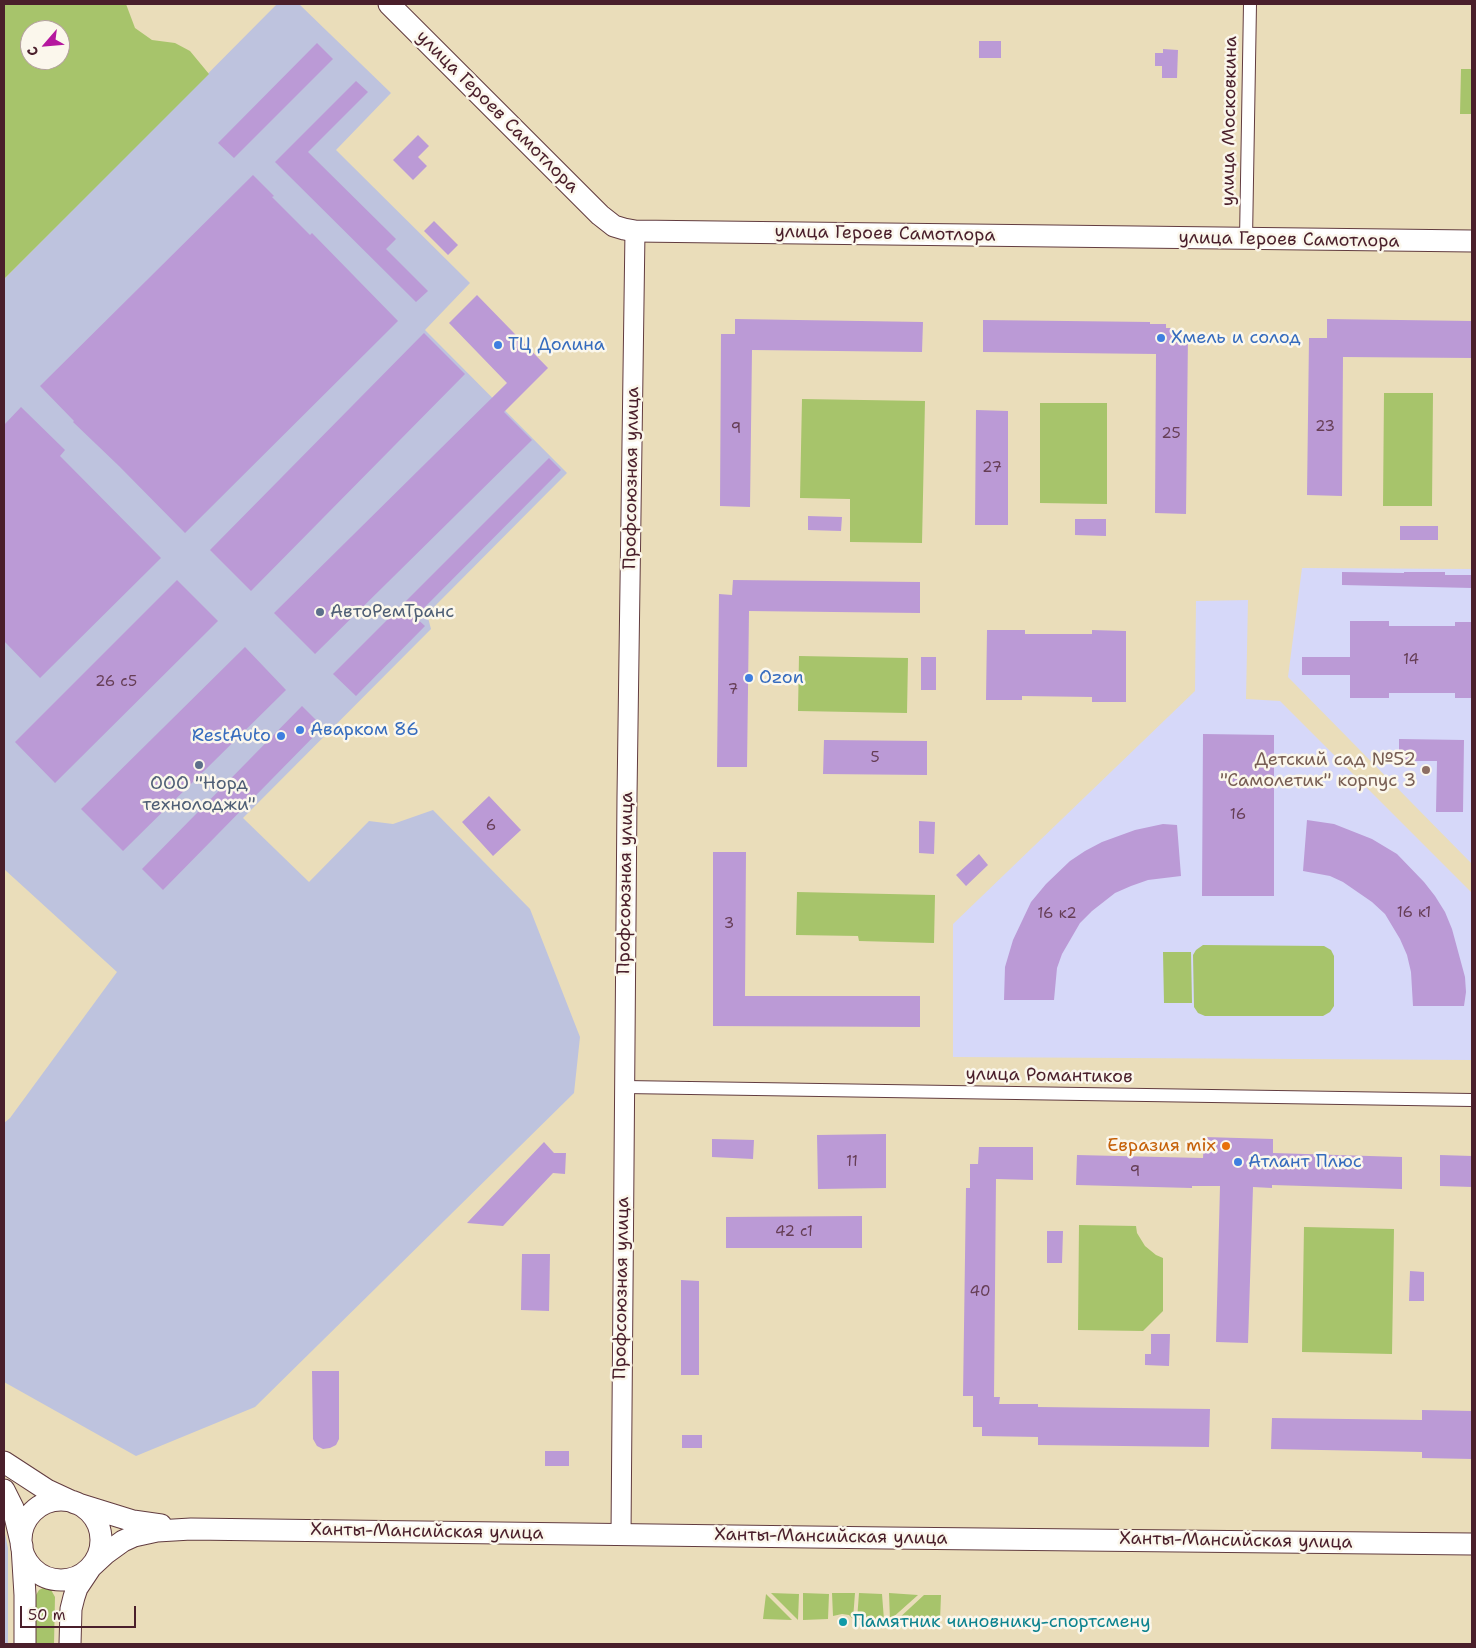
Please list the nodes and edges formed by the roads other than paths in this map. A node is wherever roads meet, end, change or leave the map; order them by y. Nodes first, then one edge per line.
1 (389, 4) edge
2 (1250, 4) edge
3 (635, 231) junction
4 (1246, 239) junction
5 (1472, 241) edge
6 (625, 1087) junction
7 (1472, 1100) edge
8 (4, 1462) edge
9 (4, 1490) edge
10 (75, 1503) junction
11 (191, 1529) junction
12 (621, 1535) junction
13 (1472, 1544) edge
14 (22, 1546) junction
15 (90, 1567) junction
16 (25, 1644) edge
17 (70, 1644) edge

1 - 3 main road, улица Героев Самотлора
2 - 4 street, улица Московкина
3 - 4 main road, улица Героев Самотлора
3 - 6 main road, Профсоюзная улица
4 - 5 main road, улица Героев Самотлора
6 - 7 street, улица Романтиков
6 - 12 main road, Профсоюзная улица
8 - 10 main road
9 - 14 main road
10 - 11 main road, Ханты-Мансийская улица
10 - 14 main road
10 - 15 main road
11 - 12 main road, Ханты-Мансийская улица
11 - 15 main road, Ханты-Мансийская улица
12 - 13 main road, Ханты-Мансийская улица
14 - 15 main road
14 - 16 main road
15 - 17 main road

